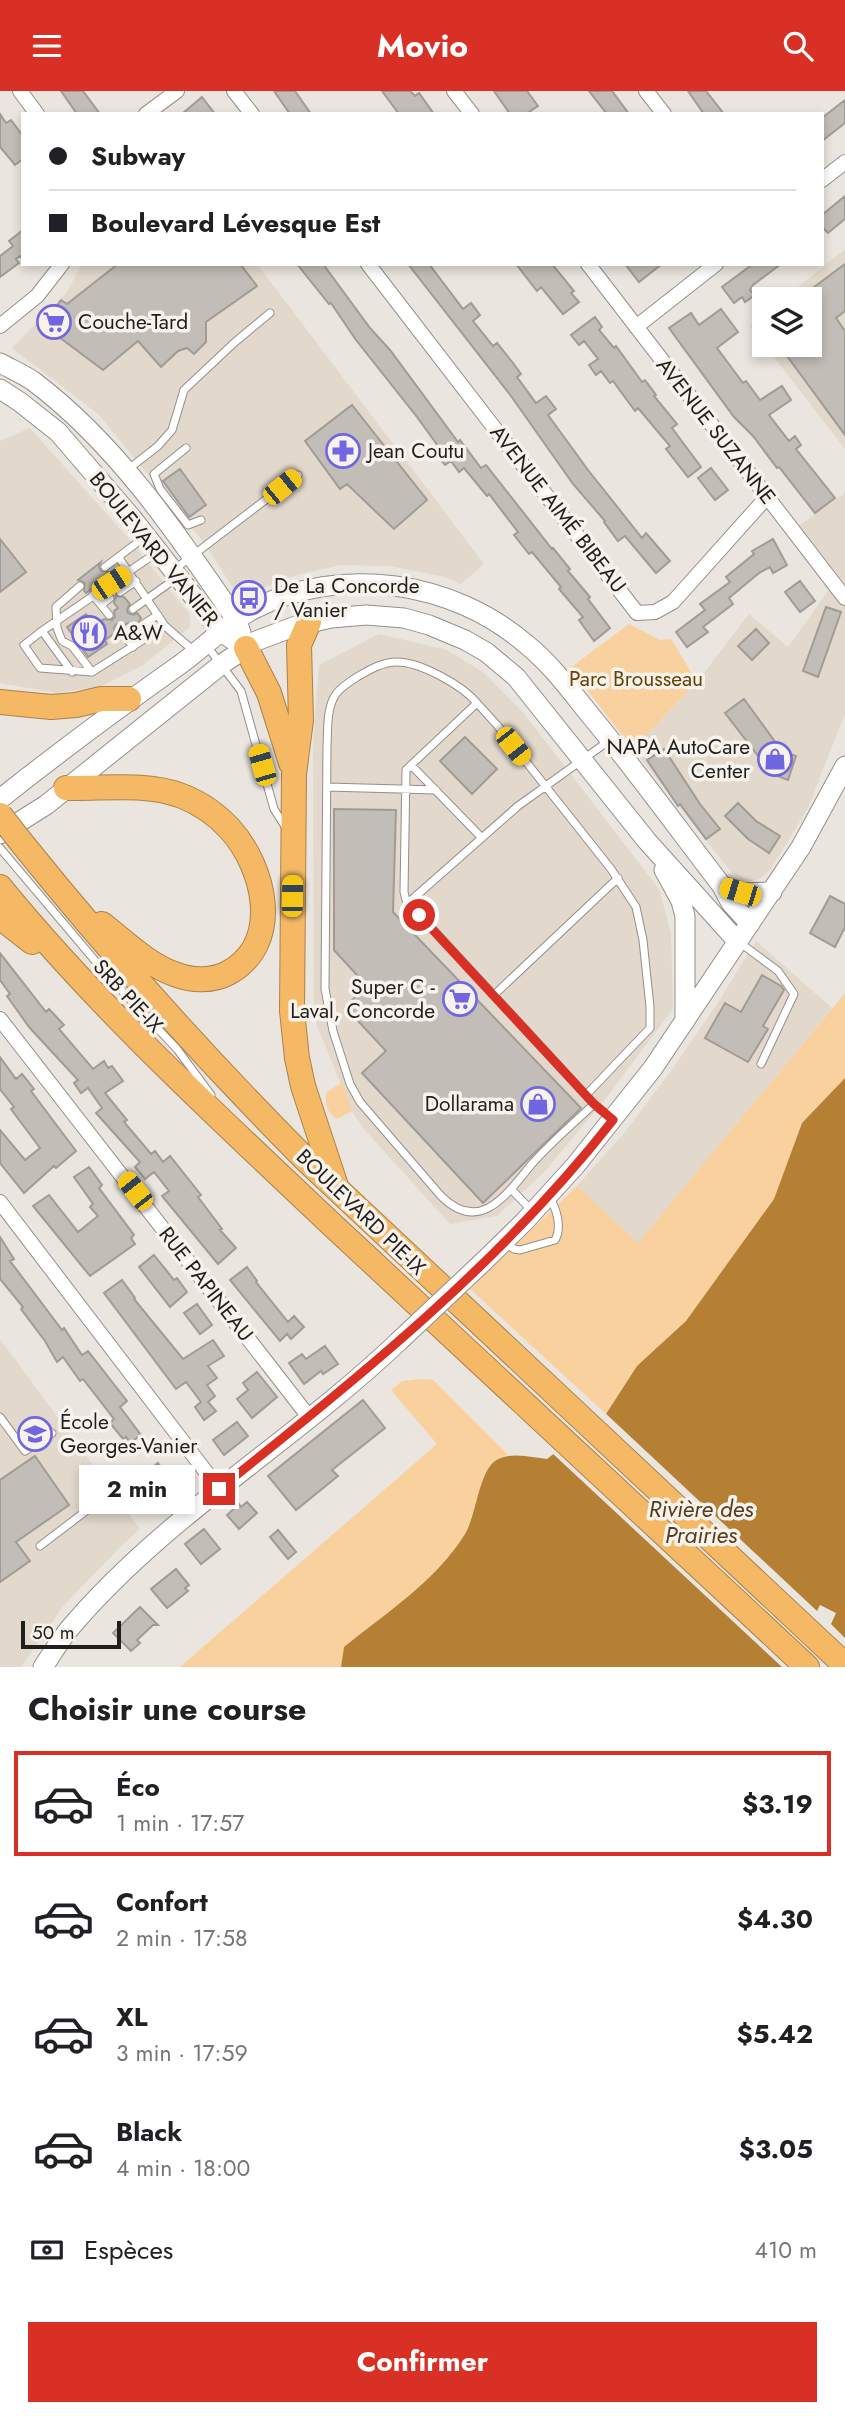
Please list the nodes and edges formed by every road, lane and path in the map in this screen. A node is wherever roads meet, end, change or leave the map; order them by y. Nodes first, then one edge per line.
1 (20, 91) edge
2 (177, 91) edge
3 (234, 91) edge
4 (454, 91) edge
5 (646, 91) edge
6 (36, 112) edge
7 (149, 112) edge
8 (250, 112) edge
9 (470, 112) edge
10 (662, 112) edge
11 (845, 162) edge
12 (824, 178) edge
13 (60, 266) edge
14 (370, 266) edge
15 (589, 266) edge
16 (713, 266) edge
17 (270, 313) dead end
18 (0, 326) edge
19 (636, 327) junction
20 (0, 363) edge
21 (0, 390) edge
22 (187, 448) dead end
23 (126, 471) junction
24 (298, 475) dead end
25 (767, 497) junction
26 (201, 520) dead end
27 (152, 543) junction
28 (193, 556) junction
29 (119, 558) junction
30 (106, 568) dead end
31 (129, 571) junction
32 (176, 573) junction
33 (136, 581) junction
34 (80, 586) dead end
35 (120, 591) dead end
36 (93, 595) junction
37 (110, 598) dead end
38 (147, 599) junction
39 (845, 599) edge
40 (102, 605) junction
41 (133, 608) dead end
42 (109, 615) dead end
43 (158, 615) junction
44 (57, 620) junction
45 (309, 622) junction
46 (145, 623) dead end
47 (165, 626) junction
48 (229, 627) junction
49 (42, 631) junction
50 (134, 631) dead end
51 (133, 647) junction
52 (246, 647) junction
53 (201, 649) junction
54 (222, 664) junction
55 (72, 672) junction
56 (92, 672) junction
57 (129, 699) junction
58 (0, 702) edge
59 (477, 703) junction
60 (610, 740) junction
61 (584, 760) junction
62 (411, 765) junction
63 (845, 766) edge
64 (294, 774) junction
65 (327, 787) junction
66 (66, 788) junction
67 (546, 788) junction
68 (406, 789) junction
69 (436, 790) junction
70 (0, 803) edge
71 (482, 838) junction
72 (7, 841) edge
73 (293, 841) junction
74 (648, 841) junction
75 (618, 878) junction
76 (722, 886) junction
77 (0, 887) edge
78 (61, 891) junction
79 (772, 892) junction
80 (408, 903) junction
81 (0, 917) edge
82 (750, 924) junction
83 (738, 941) junction
84 (87, 986) junction
85 (494, 995) junction
86 (0, 1019) edge
87 (685, 1021) junction
88 (761, 1063) dead end
89 (587, 1094) junction
90 (594, 1104) junction
91 (613, 1120) junction
92 (251, 1148) junction
93 (337, 1189) junction
94 (512, 1189) junction
95 (548, 1197) junction
96 (0, 1202) edge
97 (533, 1212) junction
98 (505, 1241) junction
99 (0, 1417) edge
100 (309, 1417) junction
101 (52, 1433) dead end
102 (219, 1489) junction
103 (99, 1501) dead end
104 (40, 1546) dead end
105 (845, 1665) edge
106 (43, 1667) edge
107 (807, 1667) edge

1 - 6 street
2 - 7 street
3 - 8 street
4 - 9 street
5 - 10 street
11 - 12 street
13 - 18 street
14 - 25 street, AVENUE AIMÉ BIBEAU
15 - 19 street, AVENUE SUZANNE
16 - 19 street
17 - 23 lane
19 - 25 street, AVENUE SUZANNE
20 - 23 street, BOULEVARD VANIER
21 - 27 street, BOULEVARD VANIER
22 - 26 lane
23 - 28 street, BOULEVARD VANIER
24 - 28 lane
25 - 39 street, AVENUE SUZANNE
27 - 29 lane
27 - 31 lane
27 - 32 street, BOULEVARD VANIER
28 - 32 lane
28 - 48 street, BOULEVARD VANIER
29 - 30 lane
29 - 31 lane
31 - 33 lane
31 - 36 lane
32 - 38 lane
32 - 48 street, BOULEVARD VANIER
33 - 35 lane
33 - 38 lane
34 - 44 lane
36 - 40 lane
36 - 44 lane
37 - 40 lane
38 - 41 lane
38 - 43 lane
40 - 42 lane
43 - 46 lane
43 - 47 lane
44 - 49 lane
44 - 56 lane
45 - 52 street
45 - 61 street
45 - 64 highway
47 - 51 lane
47 - 53 lane
48 - 52 street, BOULEVARD VANIER
48 - 53 street
48 - 60 street
49 - 55 lane
49 - 55 lane
50 - 51 lane
51 - 56 lane
52 - 54 street
52 - 64 highway
53 - 54 lane
53 - 57 street
54 - 66 street
54 - 73 lane
55 - 56 lane
57 - 58 highway
57 - 70 street
59 - 62 lane
59 - 65 lane
59 - 67 lane
60 - 61 lane
60 - 76 street
61 - 67 lane
61 - 74 street
62 - 68 lane
62 - 69 lane
63 - 79 street
64 - 73 highway
65 - 68 lane
65 - 94 lane
66 - 72 street
66 - 78 highway
67 - 71 lane
67 - 75 lane
68 - 69 lane
68 - 80 lane
69 - 71 lane
70 - 72 highway, BOULEVARD PIE-IX, bridge
71 - 80 lane
72 - 78 highway, BOULEVARD PIE-IX
72 - 92 lane, SRB PIE-IX
73 - 93 highway
74 - 83 street
74 - 87 street
75 - 85 lane
75 - 89 lane
76 - 79 street
76 - 82 street
77 - 84 highway, BOULEVARD PIE-IX
78 - 93 highway, BOULEVARD PIE-IX
79 - 82 street
80 - 85 lane
81 - 84 highway
82 - 83 street
83 - 87 street
83 - 88 lane
84 - 92 highway, BOULEVARD PIE-IX
85 - 89 lane
86 - 100 street, RUE PAPINEAU
87 - 91 street
89 - 90 lane
90 - 91 lane
90 - 94 lane
91 - 95 street
92 - 107 highway, BOULEVARD PIE-IX
93 - 105 highway, BOULEVARD PIE-IX
94 - 97 lane
95 - 97 street
95 - 98 lane
96 - 102 street
97 - 98 street
98 - 100 street, bridge
99 - 101 lane
100 - 102 street
102 - 106 street
103 - 104 lane

